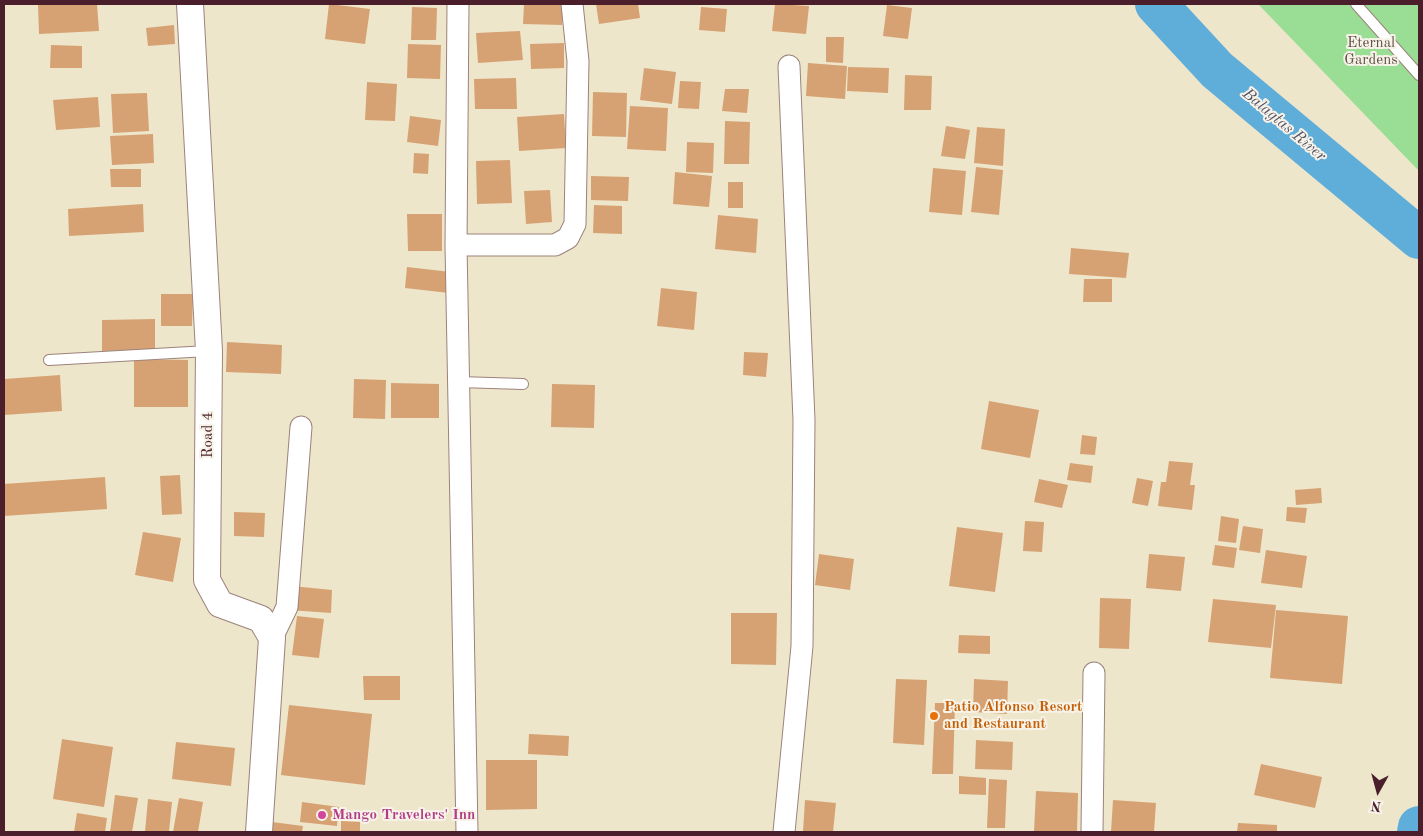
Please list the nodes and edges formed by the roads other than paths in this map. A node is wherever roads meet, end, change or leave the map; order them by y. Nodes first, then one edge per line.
1 (190, 4) edge
2 (458, 4) edge
3 (572, 4) edge
4 (1356, 4) edge
5 (789, 66) dead end
6 (1419, 75) edge
7 (456, 245) junction
8 (209, 351) junction
9 (49, 360) dead end
10 (459, 382) junction
11 (523, 384) dead end
12 (301, 427) dead end
13 (272, 638) junction
14 (1094, 673) dead end
15 (259, 832) edge
16 (467, 832) edge
17 (784, 832) edge
18 (1092, 832) edge

1 - 8 street, Road 4
2 - 7 street
3 - 7 street
4 - 6 lane
5 - 17 street
7 - 10 street
8 - 9 lane
8 - 13 street, Road 4
10 - 11 lane
10 - 16 street
12 - 13 street
13 - 15 street
14 - 18 street

